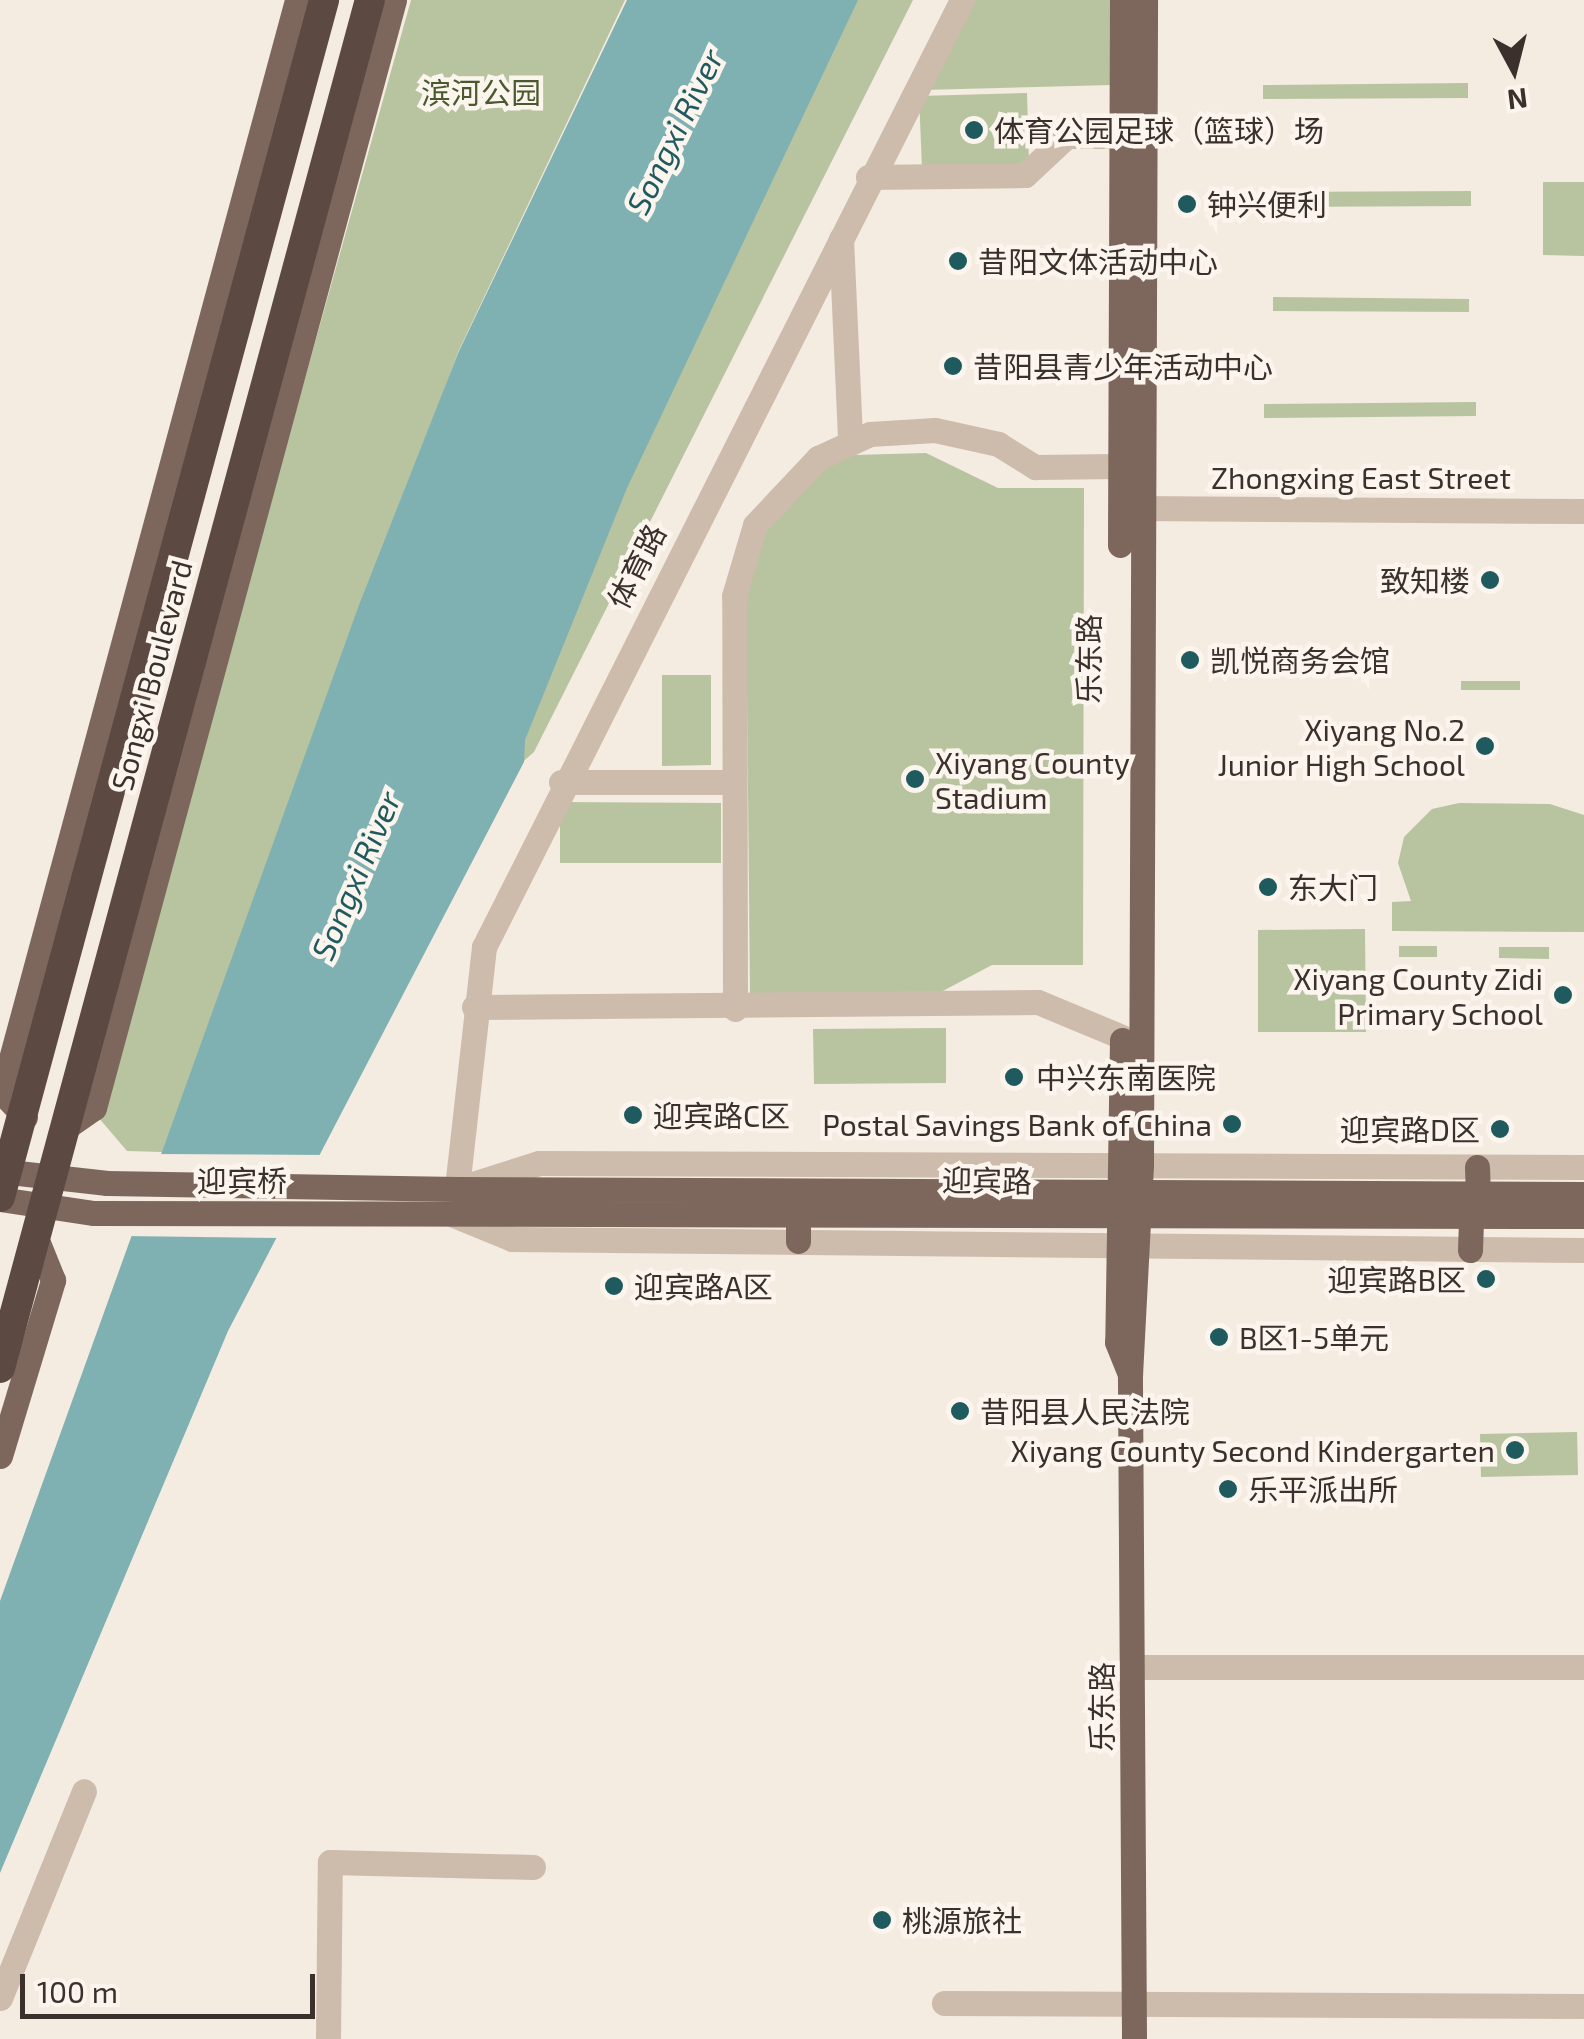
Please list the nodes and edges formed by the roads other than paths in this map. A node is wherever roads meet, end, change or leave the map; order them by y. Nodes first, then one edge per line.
1 (297, 0) edge
2 (324, 0) edge
3 (370, 0) edge
4 (394, 0) edge
5 (962, 0) edge
6 (1122, 0) edge
7 (1145, 0) edge
8 (1118, 136) junction
9 (868, 177) junction
10 (841, 236) junction
11 (850, 439) junction
12 (1116, 466) junction
13 (1137, 508) junction
14 (1584, 511) edge
15 (561, 782) junction
16 (734, 782) junction
17 (474, 1007) junction
18 (734, 1008) junction
19 (1122, 1038) junction
20 (25, 1117) junction
21 (64, 1128) junction
22 (1584, 1166) edge
23 (1477, 1167) junction
24 (1, 1182) edge
25 (798, 1187) junction
26 (1130, 1190) junction
27 (50, 1194) junction
28 (1584, 1194) edge
29 (394, 1199) junction
30 (451, 1201) junction
31 (1475, 1204) junction
32 (1584, 1216) edge
33 (798, 1241) junction
34 (39, 1244) junction
35 (1126, 1245) junction
36 (1470, 1250) junction
37 (1584, 1250) edge
38 (0, 1368) edge
39 (0, 1456) edge
40 (1134, 1667) junction
41 (1584, 1667) edge
42 (84, 1791) dead end
43 (533, 1867) dead end
44 (0, 1998) edge
45 (944, 2003) dead end
46 (1134, 2005) junction
47 (1584, 2006) edge
48 (328, 2039) edge
49 (1134, 2039) edge

1 - 20 main road
2 - 20 highway, Songxi Boulevard
3 - 21 highway, Songxi Boulevard
4 - 21 main road
5 - 9 street, 体育路
6 - 8 main road, 乐东路
7 - 13 main road, 乐东路
8 - 9 street
8 - 12 main road, 乐东路
9 - 10 street, 体育路
10 - 11 street
10 - 15 street, 体育路
11 - 12 street
11 - 16 street
12 - 19 main road, 乐东路
13 - 14 street, Zhongxing East Street
13 - 26 main road, 乐东路
15 - 16 street
15 - 17 street, 体育路
16 - 18 street
17 - 18 street
17 - 30 street, 体育路
18 - 19 street
19 - 26 main road, 乐东路
20 - 24 highway, Songxi Boulevard
21 - 27 highway, Songxi Boulevard
22 - 23 street
23 - 26 street
23 - 31 main road
24 - 27 main road
25 - 26 main road, 迎宾路
25 - 26 street
25 - 30 main road, 迎宾路
25 - 33 main road
26 - 31 main road, 迎宾路
26 - 35 main road, 乐东路
27 - 29 main road, 迎宾桥
27 - 29 main road, 迎宾桥
27 - 34 highway, Songxi Boulevard
28 - 31 main road, 迎宾路
29 - 30 main road, 迎宾路
30 - 33 street
31 - 32 main road, 迎宾路
31 - 36 main road
33 - 35 street
34 - 38 highway, Songxi Boulevard
34 - 39 main road
35 - 36 street
35 - 40 main road, 乐东路
36 - 37 street
40 - 41 street
40 - 46 main road, 乐东路
42 - 44 street
43 - 48 street
45 - 46 street
46 - 47 street
46 - 49 main road, 乐东路

